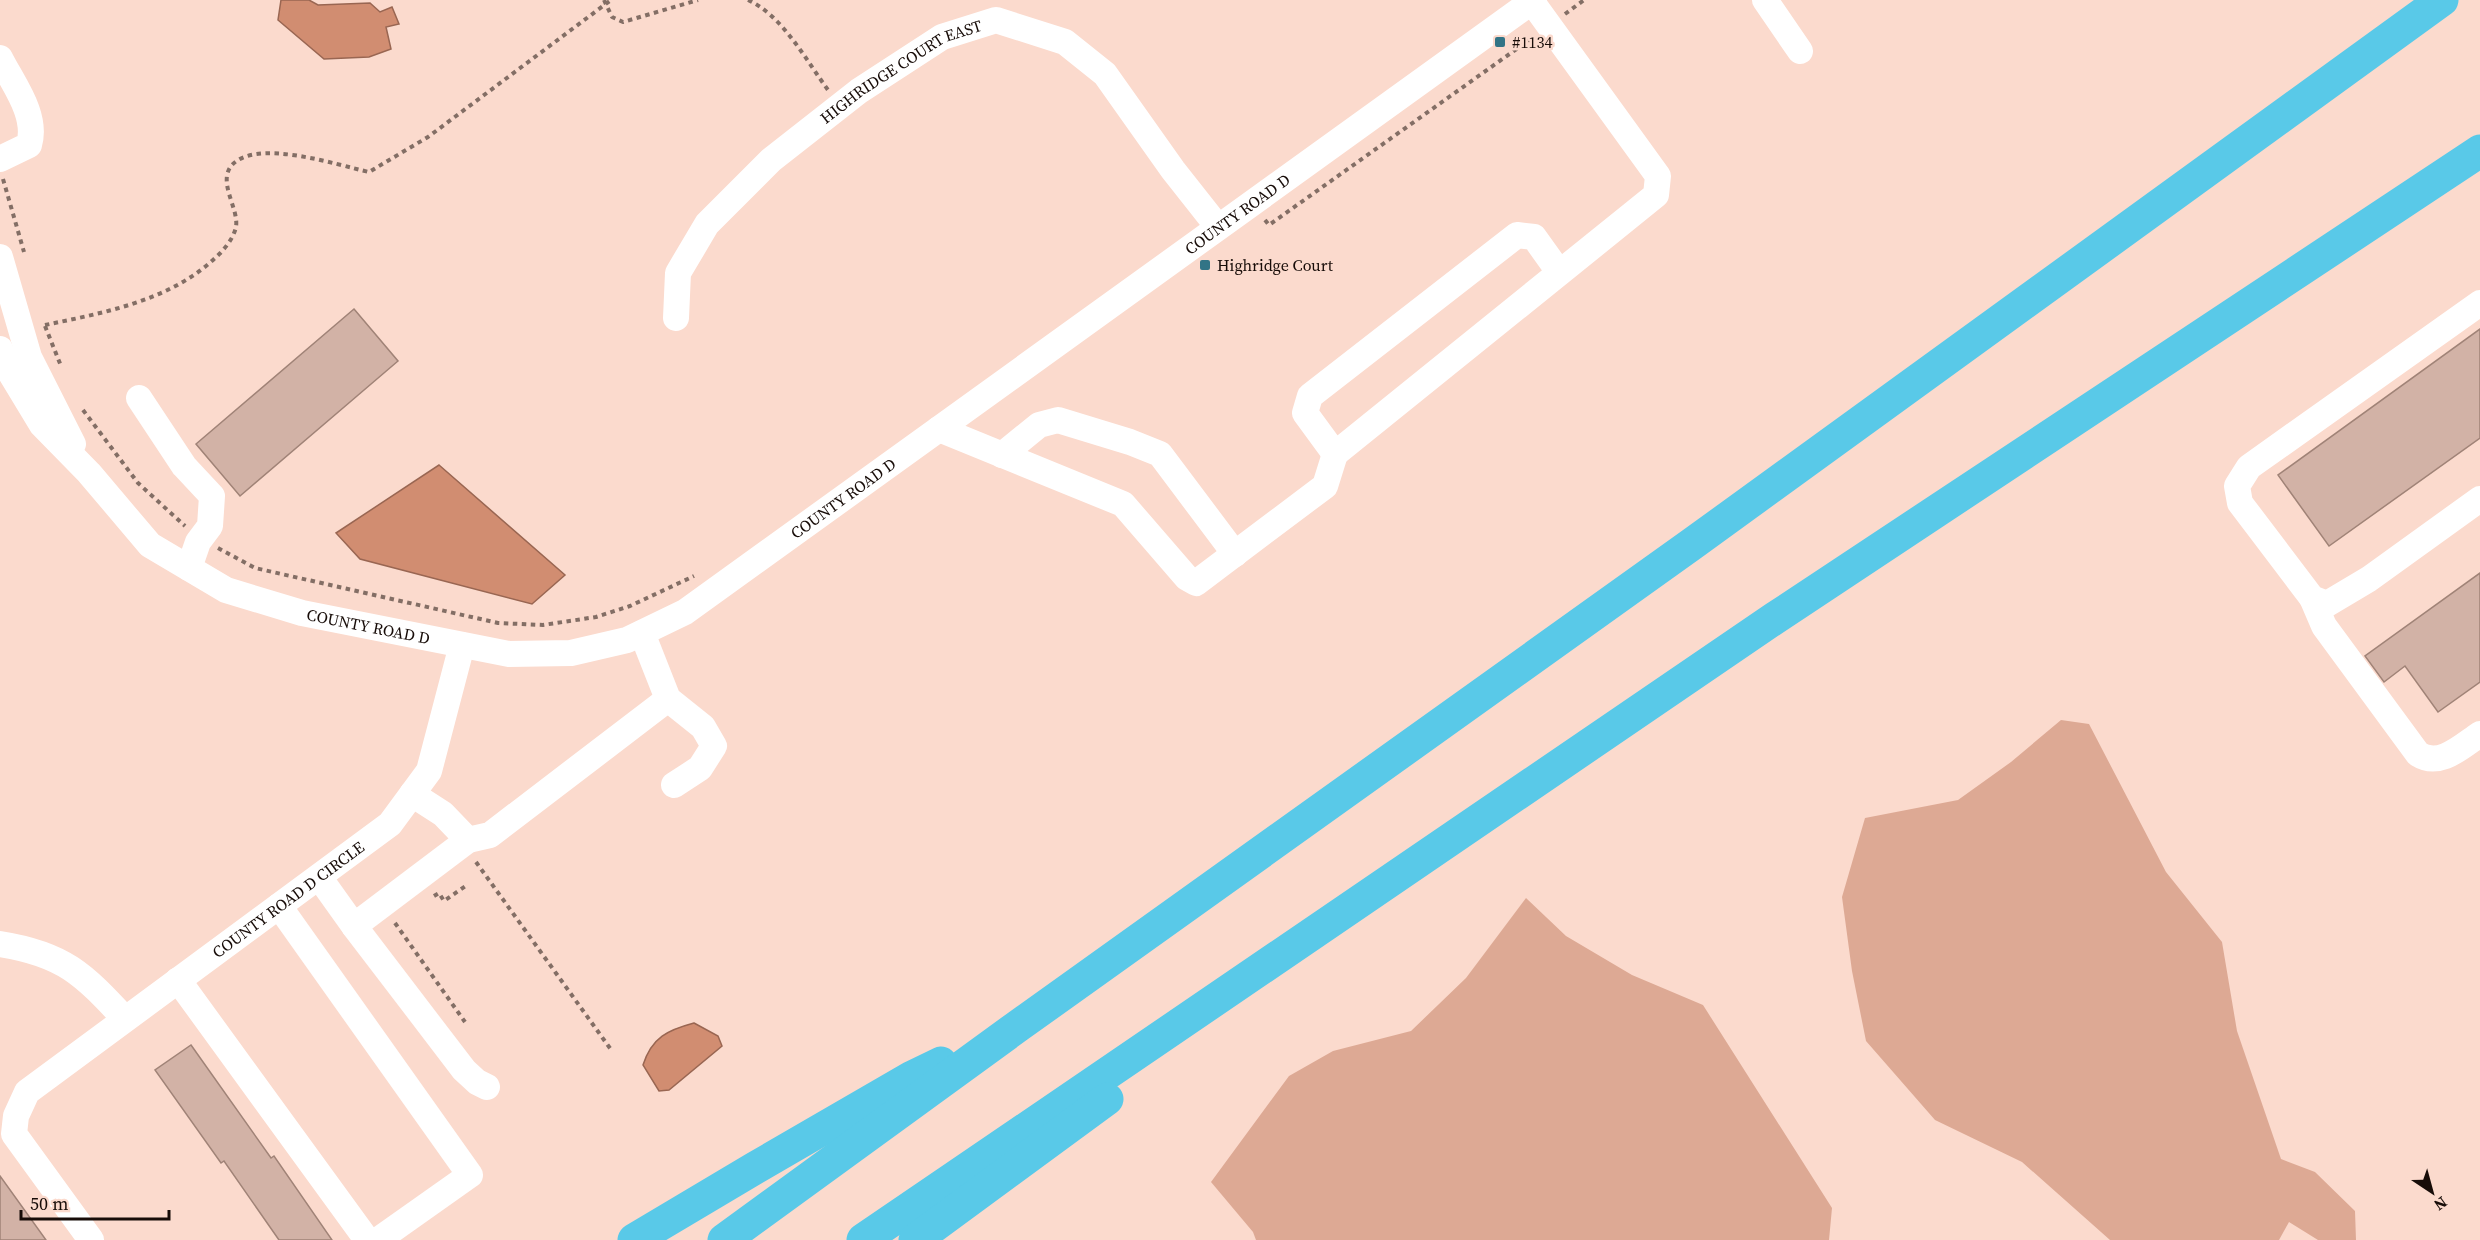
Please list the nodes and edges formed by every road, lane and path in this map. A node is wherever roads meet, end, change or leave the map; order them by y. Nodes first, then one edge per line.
1 (611, 0) edge
2 (698, 0) edge
3 (748, 0) edge
4 (1765, 0) edge
5 (2430, 0) edge
6 (2442, 0) edge
7 (1533, 1) edge
8 (605, 2) edge
9 (2404, 28) junction
10 (1800, 51) dead end
11 (0, 58) edge
12 (839, 106) junction
13 (2480, 151) edge
14 (0, 159) edge
15 (0, 169) edge
16 (1218, 227) junction
17 (0, 257) edge
18 (26, 258) dead end
19 (1559, 272) junction
20 (2480, 303) edge
21 (42, 314) dead end
22 (676, 318) dead end
23 (45, 325) junction
24 (0, 349) edge
25 (61, 367) dead end
26 (139, 398) dead end
27 (80, 406) dead end
28 (939, 429) junction
29 (1335, 454) junction
30 (1002, 455) junction
31 (89, 473) junction
32 (2480, 499) edge
33 (201, 537) junction
34 (1235, 554) junction
35 (189, 568) junction
36 (702, 572) dead end
37 (2312, 598) junction
38 (642, 633) junction
39 (462, 645) junction
40 (668, 699) junction
41 (2480, 734) edge
42 (674, 785) dead end
43 (412, 794) junction
44 (1503, 803) junction
45 (466, 842) junction
46 (318, 877) junction
47 (467, 885) dead end
48 (430, 899) dead end
49 (279, 906) junction
50 (404, 917) dead end
51 (395, 923) junction
52 (354, 926) junction
53 (389, 926) dead end
54 (0, 944) edge
55 (178, 980) junction
56 (125, 1019) junction
57 (465, 1022) dead end
58 (1018, 1026) junction
59 (612, 1051) dead end
60 (487, 1087) dead end
61 (91, 1240) edge
62 (367, 1240) edge
63 (378, 1240) edge
64 (634, 1240) edge
65 (724, 1240) edge
66 (863, 1240) edge
67 (915, 1240) edge

1 - 8 path
2 - 8 path
3 - 12 path
4 - 10 street
5 - 9 highway
6 - 9 highway
7 - 16 street, COUNTY ROAD D
7 - 19 street
8 - 23 path
9 - 58 highway
11 - 14 street
12 - 16 street, HIGHRIDGE COURT EAST
12 - 22 street, HIGHRIDGE COURT EAST
13 - 44 highway
15 - 18 path
16 - 28 street, COUNTY ROAD D
17 - 31 street
19 - 29 street
19 - 29 street
20 - 37 street
21 - 23 path
23 - 25 path
24 - 31 street
26 - 33 street
27 - 33 path
28 - 30 street
28 - 38 street, COUNTY ROAD D
29 - 34 street
30 - 34 street
30 - 34 street
31 - 35 street, COUNTY ROAD D
32 - 37 street
33 - 35 street
33 - 36 path
35 - 39 street, COUNTY ROAD D
37 - 41 street
38 - 39 street, COUNTY ROAD D
38 - 40 street
39 - 43 street, COUNTY ROAD D CIRCLE
40 - 42 street
40 - 45 street
43 - 45 street
43 - 46 street, COUNTY ROAD D CIRCLE
44 - 66 highway
44 - 67 highway
45 - 52 street
45 - 59 path
46 - 49 street, COUNTY ROAD D CIRCLE
46 - 52 street
47 - 48 path
49 - 55 street, COUNTY ROAD D CIRCLE
49 - 63 street
50 - 51 path
51 - 53 path
51 - 57 path
52 - 60 street
54 - 56 street
55 - 56 street, COUNTY ROAD D CIRCLE
55 - 62 street
56 - 61 street, COUNTY ROAD D CIRCLE
58 - 64 highway
58 - 65 highway

